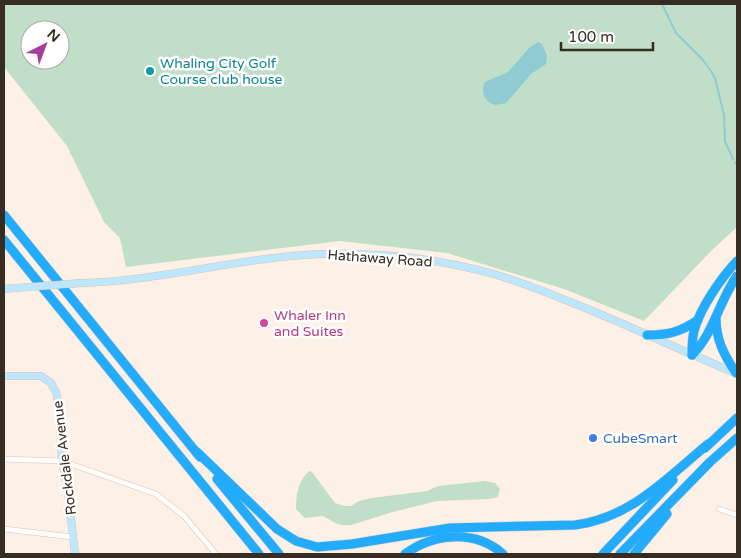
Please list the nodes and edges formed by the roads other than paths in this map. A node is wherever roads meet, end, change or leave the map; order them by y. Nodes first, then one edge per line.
1 (4, 215) edge
2 (4, 240) edge
3 (737, 261) edge
4 (737, 276) edge
5 (4, 289) edge
6 (716, 315) junction
7 (699, 320) junction
8 (647, 335) junction
9 (692, 354) junction
10 (737, 373) edge
11 (4, 376) edge
12 (737, 418) edge
13 (737, 438) edge
14 (708, 444) junction
15 (197, 452) junction
16 (4, 460) edge
17 (62, 461) junction
18 (710, 462) junction
19 (719, 509) dead end
20 (737, 515) edge
21 (4, 529) edge
22 (244, 536) junction
23 (73, 537) junction
24 (75, 554) edge
25 (216, 554) edge
26 (253, 554) edge
27 (259, 554) edge
28 (278, 554) edge
29 (404, 554) edge
30 (503, 554) edge
31 (603, 554) edge
32 (620, 554) edge
33 (634, 554) edge

1 - 15 highway
2 - 22 highway
3 - 7 highway
4 - 6 highway
5 - 8 main road, Hathaway Road, bridge
6 - 9 highway
6 - 10 highway
7 - 8 highway
7 - 9 highway
8 - 9 main road, Hathaway Road
9 - 10 main road, Hathaway Road
11 - 17 main road, Rockdale Avenue
12 - 14 highway
13 - 18 highway
14 - 15 highway
14 - 31 highway
15 - 28 highway
16 - 17 street
17 - 23 main road, Rockdale Avenue
17 - 25 street
18 - 32 highway
18 - 33 highway
19 - 20 street
21 - 23 street
22 - 26 highway
22 - 27 highway
23 - 24 main road, Rockdale Avenue
29 - 30 highway

